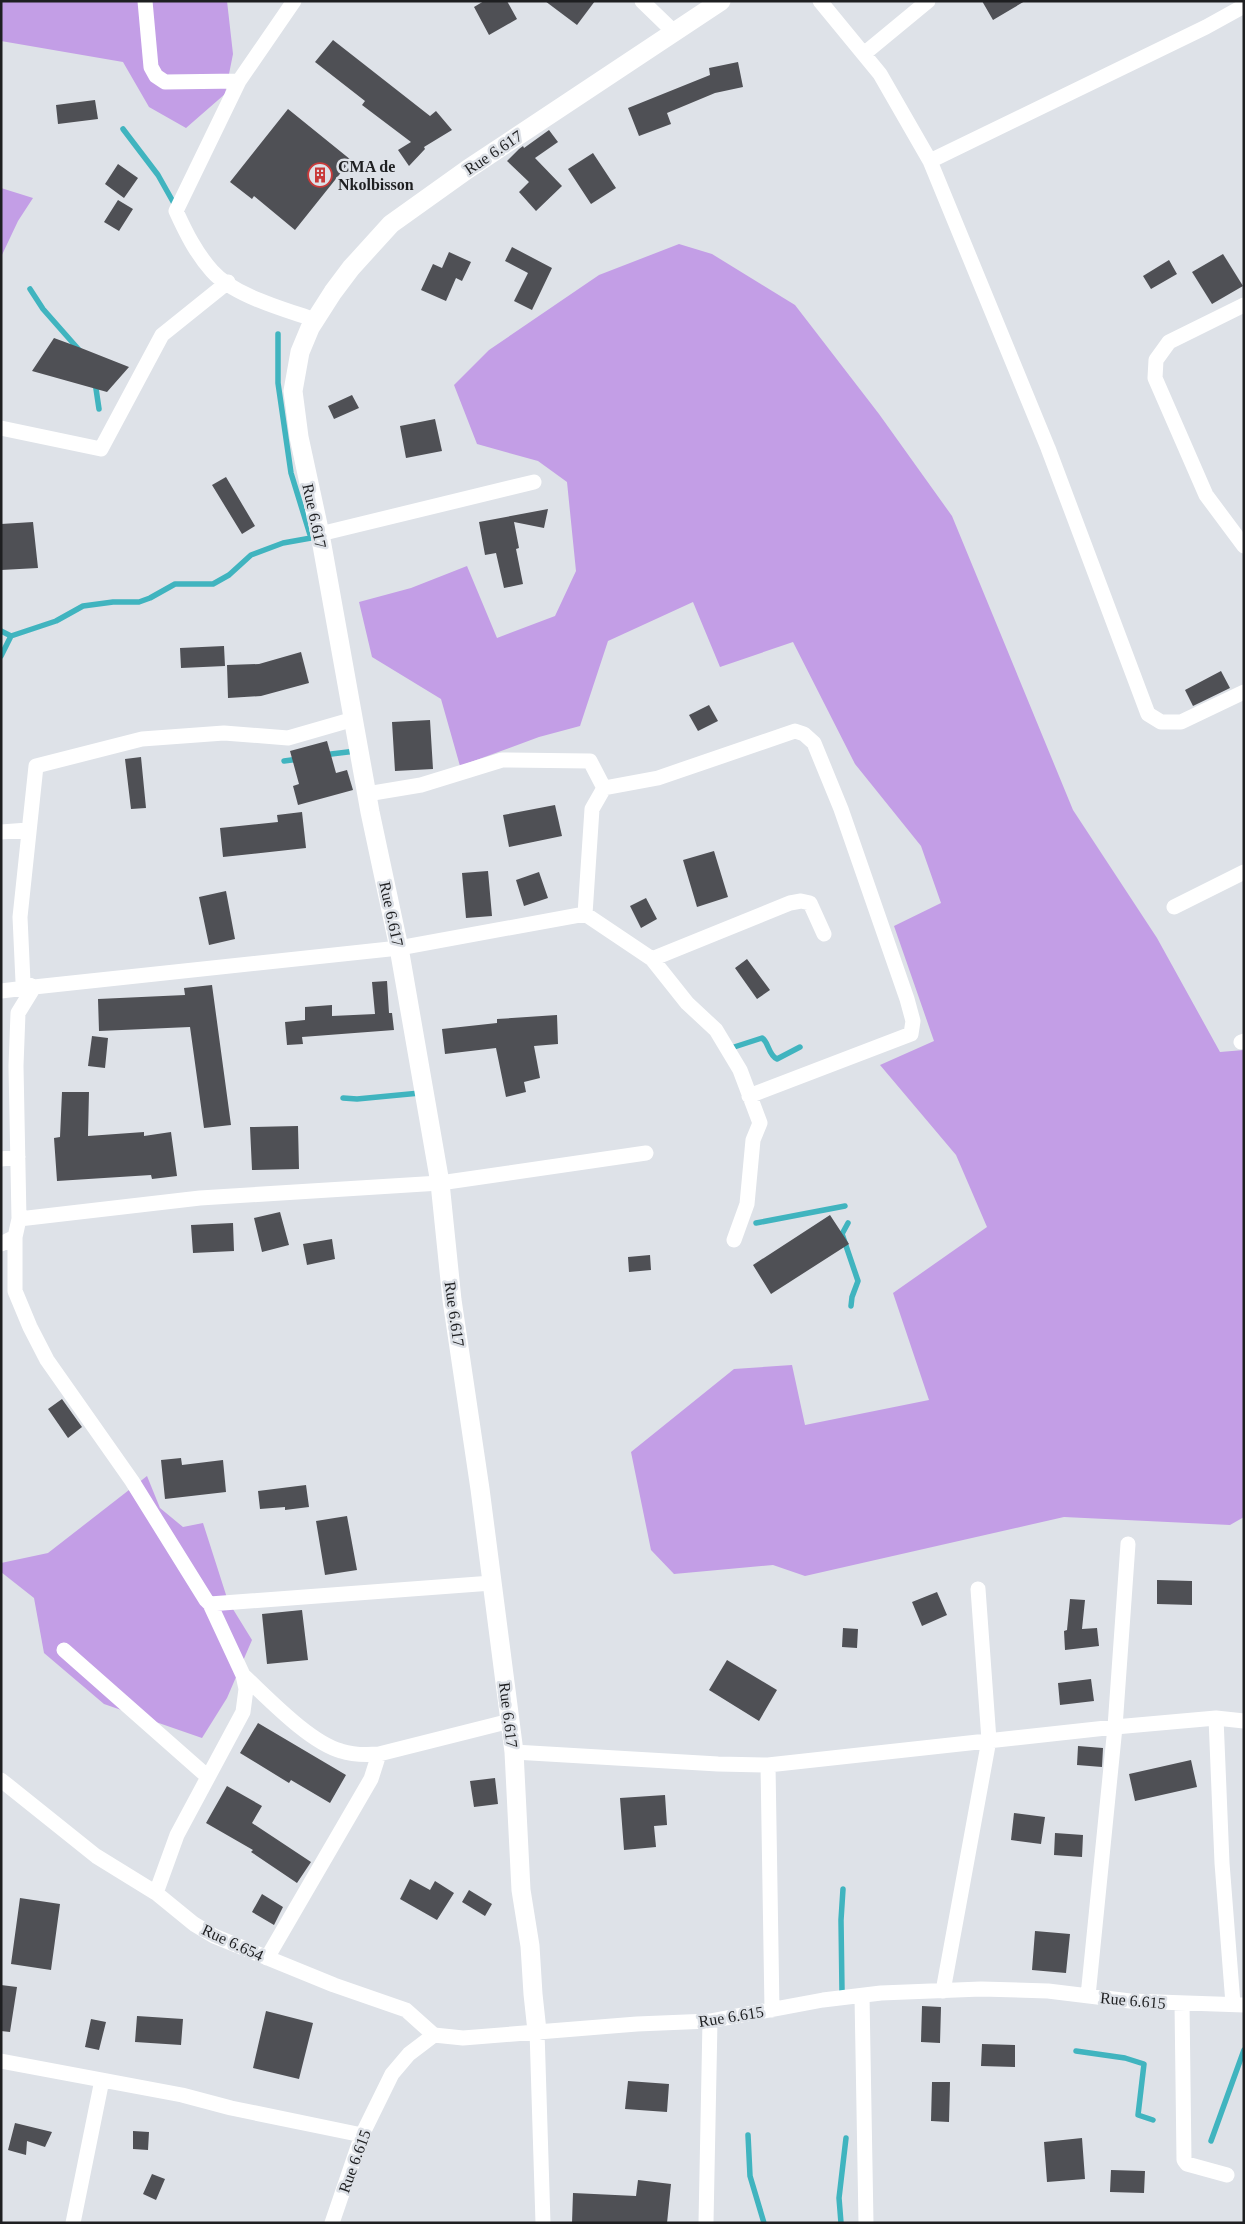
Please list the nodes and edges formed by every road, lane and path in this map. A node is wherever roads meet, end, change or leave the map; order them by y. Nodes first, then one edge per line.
1 (145, 1) edge
2 (294, 1) edge
3 (642, 1) edge
4 (721, 1) edge
5 (820, 1) edge
6 (928, 1) edge
7 (1244, 6) edge
8 (675, 33) junction
9 (864, 53) junction
10 (239, 82) junction
11 (930, 161) junction
12 (228, 282) junction
13 (1244, 305) edge
14 (315, 320) junction
15 (1, 428) edge
16 (534, 482) dead end
17 (320, 534) junction
18 (1244, 546) edge
19 (1244, 692) edge
20 (354, 719) junction
21 (604, 788) junction
22 (367, 794) junction
23 (28, 830) junction
24 (1, 832) edge
25 (1244, 872) edge
26 (1174, 907) dead end
27 (585, 914) junction
28 (824, 934) dead end
29 (399, 948) junction
30 (652, 959) junction
31 (34, 987) junction
32 (1, 991) edge
33 (749, 1096) junction
34 (646, 1154) dead end
35 (18, 1157) junction
36 (1, 1158) edge
37 (440, 1183) junction
38 (19, 1218) junction
39 (8, 1240) edge
40 (734, 1240) dead end
41 (1128, 1544) dead end
42 (492, 1582) junction
43 (978, 1589) dead end
44 (210, 1604) junction
45 (64, 1650) dead end
46 (243, 1675) junction
47 (1216, 1718) junction
48 (510, 1721) junction
49 (1244, 1721) edge
50 (1115, 1727) junction
51 (989, 1740) junction
52 (514, 1752) junction
53 (379, 1754) junction
54 (768, 1765) junction
55 (208, 1777) junction
56 (1, 1780) edge
57 (156, 1893) junction
58 (267, 1958) junction
59 (943, 1991) junction
60 (862, 1996) junction
61 (1088, 1996) junction
62 (1182, 2003) junction
63 (1239, 2004) edge
64 (772, 2010) junction
65 (710, 2021) junction
66 (537, 2032) junction
67 (434, 2035) junction
68 (1, 2061) edge
69 (102, 2080) junction
70 (362, 2135) junction
71 (1227, 2175) dead end
72 (73, 2223) edge
73 (332, 2223) edge
74 (543, 2223) edge
75 (706, 2223) edge
76 (866, 2223) edge

1 - 10 street
2 - 10 street
3 - 8 street
4 - 8 street, Rue 6.617
5 - 9 street
6 - 9 street
7 - 11 street
8 - 14 street, Rue 6.617
9 - 11 street
10 - 12 street
11 - 19 street
12 - 14 street
12 - 15 street
13 - 18 street
14 - 17 street, Rue 6.617
16 - 17 street
17 - 20 street, Rue 6.617
20 - 22 street, Rue 6.617
20 - 23 street
21 - 22 street
21 - 27 street
21 - 33 street
22 - 29 street, Rue 6.617
23 - 24 street
23 - 31 street
25 - 26 street
27 - 29 street
27 - 30 street
28 - 30 street
29 - 31 street
29 - 37 street, Rue 6.617
30 - 33 street
31 - 32 street
31 - 35 street
33 - 40 street
34 - 37 street
35 - 36 street
35 - 38 street
37 - 38 street
37 - 42 street, Rue 6.617
38 - 39 street
39 - 44 street
41 - 50 street
42 - 44 street
42 - 48 street, Rue 6.617
43 - 51 street
44 - 46 street
45 - 55 street
46 - 53 street
46 - 55 street
47 - 49 street
47 - 50 street
47 - 63 street
48 - 52 street, Rue 6.617
48 - 53 street
50 - 51 street
50 - 61 street
51 - 54 street
51 - 59 street
52 - 54 street
52 - 66 street, Rue 6.617
53 - 58 street
54 - 64 street
55 - 57 street
56 - 57 street, Rue 6.654
57 - 58 street, Rue 6.654
58 - 67 street, Rue 6.654
59 - 60 street, Rue 6.615
59 - 61 street, Rue 6.615
60 - 64 street, Rue 6.615
60 - 76 street
61 - 62 street, Rue 6.615
62 - 63 street, Rue 6.615
62 - 71 street
64 - 65 street, Rue 6.615
65 - 66 street, Rue 6.615
65 - 75 street
66 - 67 street, Rue 6.615
66 - 74 street
67 - 70 street, Rue 6.615
68 - 69 street
69 - 70 street
69 - 72 street
70 - 73 street, Rue 6.615

